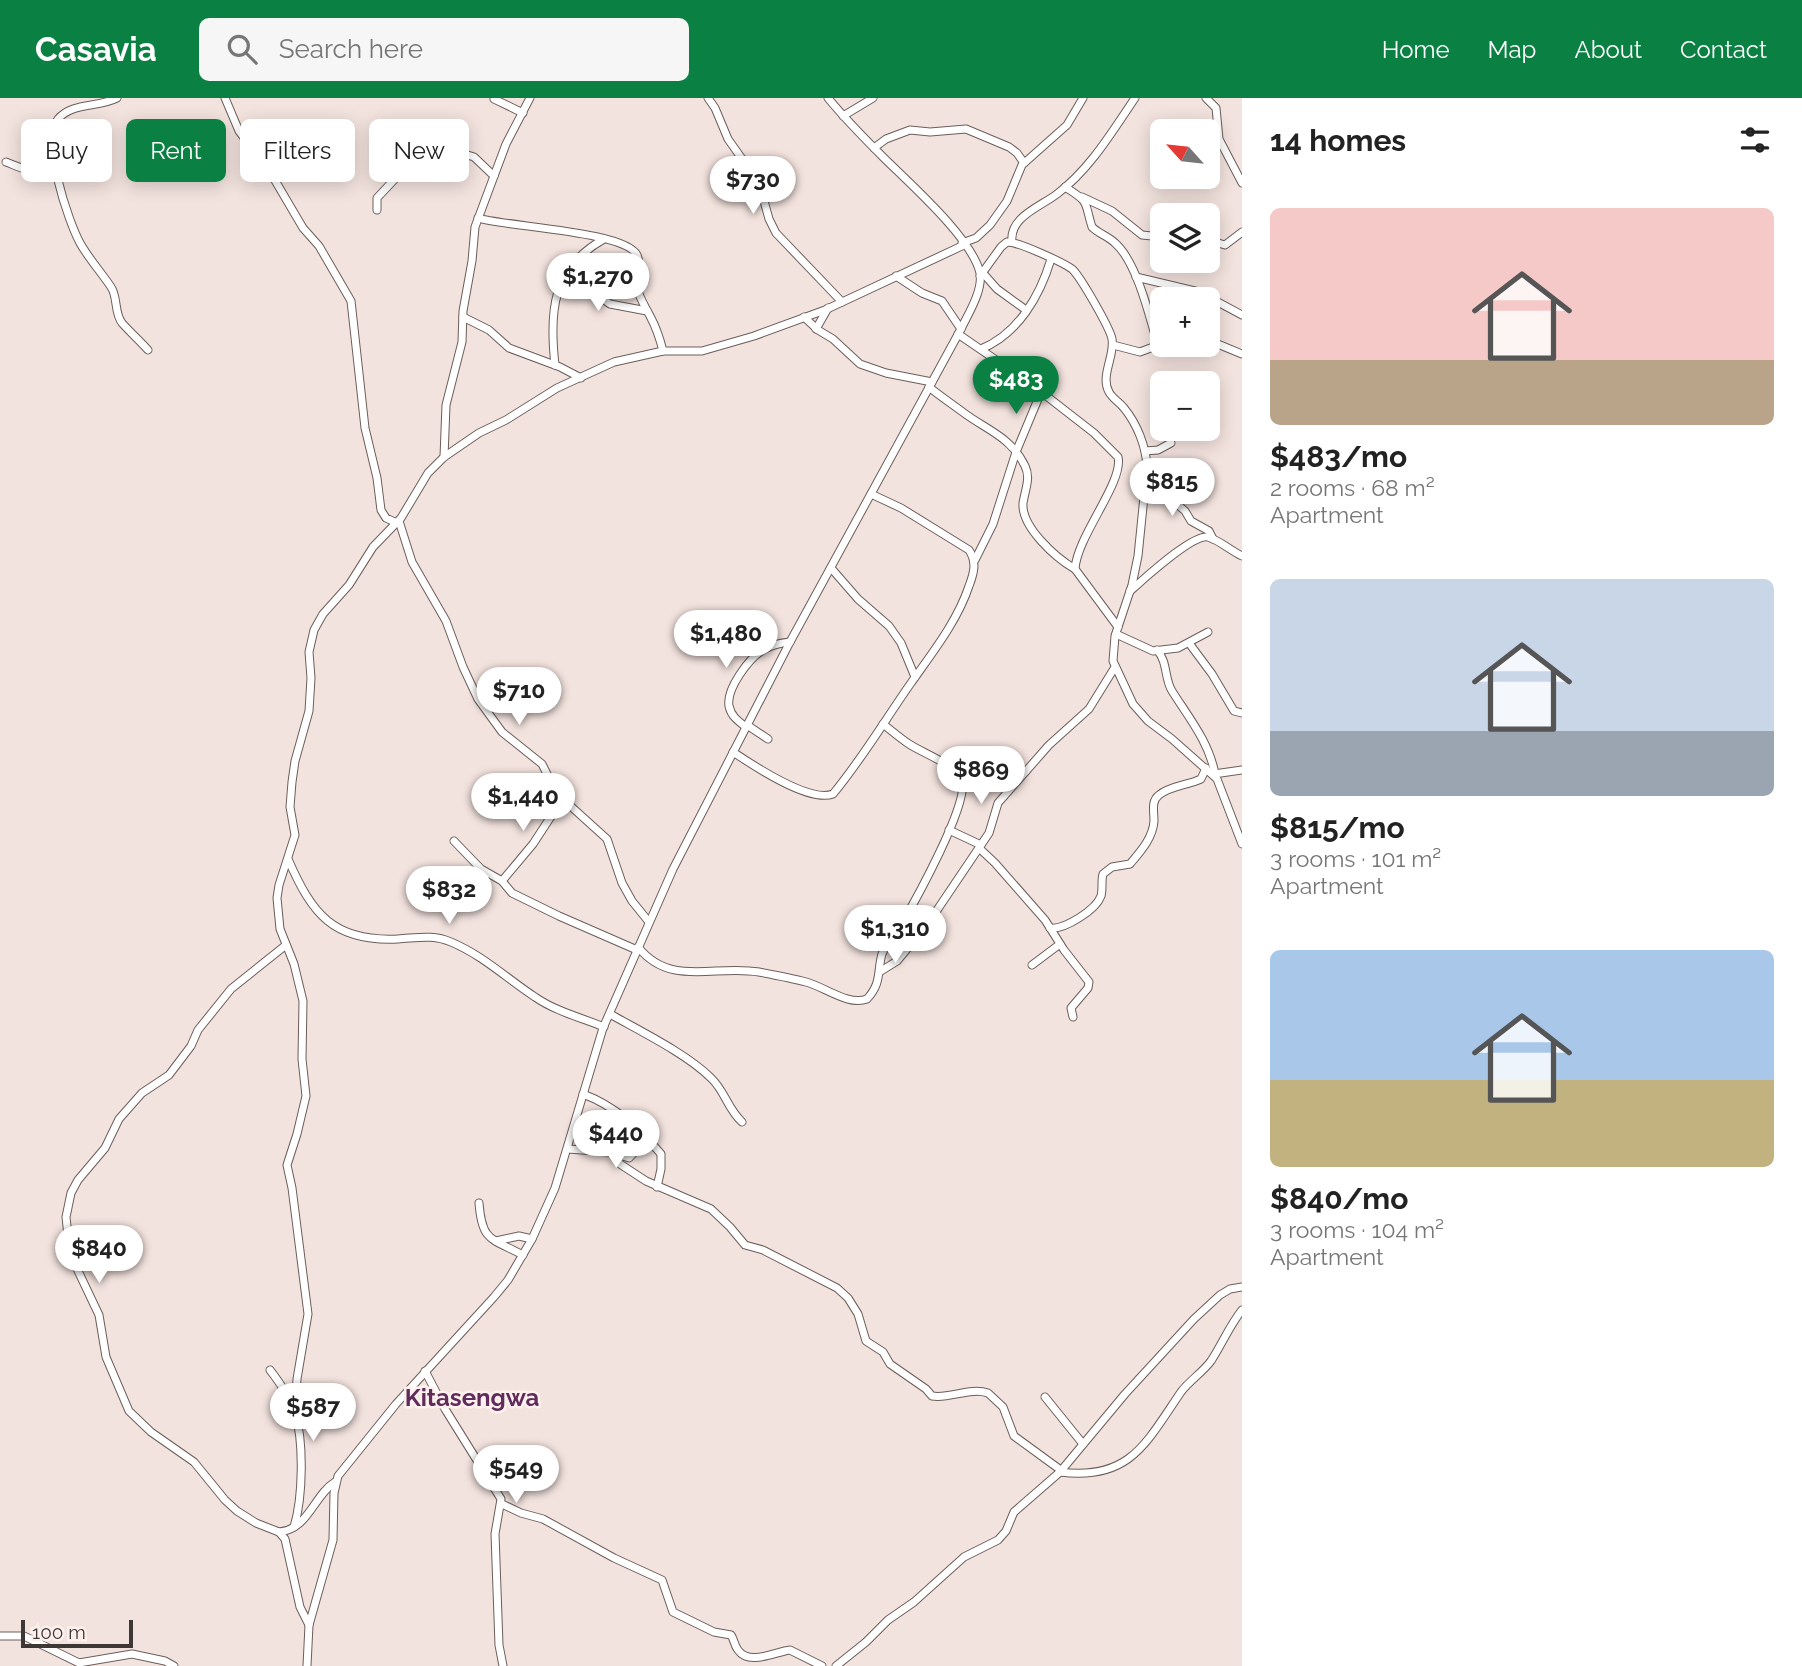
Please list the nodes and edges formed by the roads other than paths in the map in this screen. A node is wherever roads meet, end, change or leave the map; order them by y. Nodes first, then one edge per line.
1 (117, 98) edge
2 (225, 98) edge
3 (530, 98) edge
4 (708, 98) edge
5 (828, 98) edge
6 (873, 98) edge
7 (1083, 98) edge
8 (1135, 98) edge
9 (1206, 98) edge
10 (494, 99) edge
11 (523, 113) junction
12 (844, 117) junction
13 (58, 119) edge
14 (874, 148) junction
15 (6, 162) dead end
16 (1024, 163) junction
17 (21, 169) edge
18 (494, 176) junction
19 (59, 182) edge
20 (1242, 183) edge
21 (1065, 187) junction
22 (1082, 197) junction
23 (377, 210) dead end
24 (478, 218) junction
25 (1242, 232) edge
26 (1150, 236) edge
27 (604, 239) junction
28 (1012, 242) junction
29 (963, 244) junction
30 (1220, 244) edge
31 (1051, 259) junction
32 (981, 274) junction
33 (564, 276) junction
34 (896, 276) junction
35 (1136, 277) junction
36 (842, 302) junction
37 (829, 308) junction
38 (1026, 310) junction
39 (647, 311) junction
40 (1242, 315) edge
41 (463, 317) junction
42 (804, 317) junction
43 (1150, 317) edge
44 (816, 329) junction
45 (960, 332) junction
46 (1112, 345) junction
47 (1220, 345) edge
48 (1150, 348) edge
49 (981, 349) junction
50 (148, 350) dead end
51 (663, 351) junction
52 (1242, 354) edge
53 (555, 365) junction
54 (581, 378) junction
55 (930, 384) junction
56 (1041, 392) junction
57 (1171, 443) dead end
58 (1145, 451) junction
59 (1016, 452) junction
60 (444, 457) junction
61 (1144, 485) junction
62 (871, 494) junction
63 (398, 522) junction
64 (1213, 539) junction
65 (1242, 556) edge
66 (975, 560) junction
67 (831, 568) junction
68 (1075, 569) junction
69 (1130, 591) junction
70 (1117, 630) junction
71 (1208, 632) dead end
72 (790, 642) junction
73 (1189, 643) junction
74 (1157, 650) junction
75 (1115, 667) junction
76 (915, 677) junction
77 (1242, 713) edge
78 (883, 724) junction
79 (746, 726) junction
80 (768, 739) dead end
81 (733, 752) junction
82 (1206, 768) junction
83 (1026, 771) junction
84 (1242, 771) edge
85 (1214, 774) junction
86 (962, 780) junction
87 (563, 797) junction
88 (949, 830) junction
89 (454, 841) dead end
90 (1242, 844) edge
91 (980, 846) junction
92 (288, 859) junction
93 (502, 881) junction
94 (649, 922) junction
95 (1050, 928) junction
96 (1060, 944) junction
97 (286, 945) junction
98 (638, 948) junction
99 (1032, 965) dead end
100 (881, 971) junction
101 (610, 1014) junction
102 (1073, 1017) dead end
103 (604, 1027) junction
104 (583, 1094) junction
105 (742, 1122) dead end
106 (647, 1139) junction
107 (568, 1149) junction
108 (616, 1154) junction
109 (656, 1187) junction
110 (479, 1203) dead end
111 (532, 1239) junction
112 (496, 1241) junction
113 (523, 1255) junction
114 (1242, 1287) edge
115 (1242, 1310) edge
116 (270, 1370) dead end
117 (425, 1371) junction
118 (1045, 1397) dead end
119 (295, 1412) junction
120 (1083, 1444) junction
121 (1061, 1471) junction
122 (335, 1482) junction
123 (502, 1504) junction
124 (294, 1527) junction
125 (279, 1532) junction
126 (309, 1625) junction
127 (0, 1636) edge
128 (174, 1666) edge
129 (307, 1666) edge
130 (503, 1666) edge
131 (822, 1666) edge
132 (836, 1666) edge

1 - 13 street
2 - 63 street
3 - 11 street
4 - 36 street
5 - 12 street
6 - 12 street
7 - 16 street
8 - 21 street
9 - 20 street
10 - 11 street
11 - 18 street
12 - 14 street
14 - 16 street
14 - 29 street
15 - 17 street
16 - 29 street
18 - 23 street
18 - 24 street
19 - 50 street
21 - 22 street
21 - 28 street
22 - 26 street
22 - 35 street
24 - 27 street
24 - 41 street
25 - 30 street
27 - 33 street
27 - 39 street
28 - 31 street
28 - 32 street
29 - 32 street
29 - 34 street
31 - 38 street
31 - 46 street
32 - 38 street
32 - 45 street
33 - 39 street
33 - 53 street
34 - 36 street
34 - 45 street
35 - 40 street
35 - 43 street
36 - 37 street
37 - 42 street
37 - 44 street
38 - 49 street
39 - 51 street
41 - 53 street
41 - 60 street
42 - 44 street
42 - 51 street
44 - 55 street
45 - 49 street
45 - 55 street
46 - 48 street
46 - 58 street
47 - 52 street
49 - 56 street
51 - 54 street
53 - 54 street
54 - 60 street
55 - 59 street
55 - 62 street
56 - 59 street
56 - 68 street
57 - 58 street
58 - 61 street
59 - 66 street
59 - 68 street
60 - 63 street
61 - 64 street
61 - 69 street
62 - 66 street
62 - 67 street
63 - 87 street
63 - 92 street
64 - 65 street
64 - 69 street
66 - 76 street
67 - 72 street
67 - 76 street
68 - 70 street
69 - 70 street
70 - 74 street
70 - 75 street
71 - 73 street
72 - 79 street
72 - 79 street
73 - 74 street
73 - 77 street
74 - 85 street
75 - 82 street
75 - 83 street
76 - 78 street
78 - 81 street
78 - 86 street
79 - 80 street
79 - 81 street
81 - 94 street
82 - 85 street
82 - 95 street
83 - 86 street
83 - 91 street
84 - 85 street
85 - 90 street
86 - 88 street
87 - 93 street
87 - 94 street
88 - 91 street
88 - 100 street
89 - 93 street
91 - 95 street
91 - 100 street
92 - 97 street
92 - 103 street
93 - 98 street
94 - 98 street
95 - 96 street
96 - 99 street
96 - 102 street
97 - 119 street
97 - 125 street
98 - 100 street
98 - 101 street
101 - 103 street
101 - 105 street
103 - 104 street
104 - 106 street
104 - 107 street
106 - 108 street
106 - 109 street
107 - 108 street
107 - 111 street
108 - 109 street
109 - 121 street
110 - 112 street
111 - 112 street
111 - 113 street
112 - 113 street
113 - 117 street
114 - 120 street
115 - 121 street
116 - 119 street
117 - 122 street
117 - 123 street
118 - 120 street
119 - 124 street
120 - 121 street
121 - 132 street
122 - 124 street
122 - 126 street
123 - 130 street
123 - 131 street
124 - 125 street
125 - 126 street
126 - 129 street
127 - 128 street

